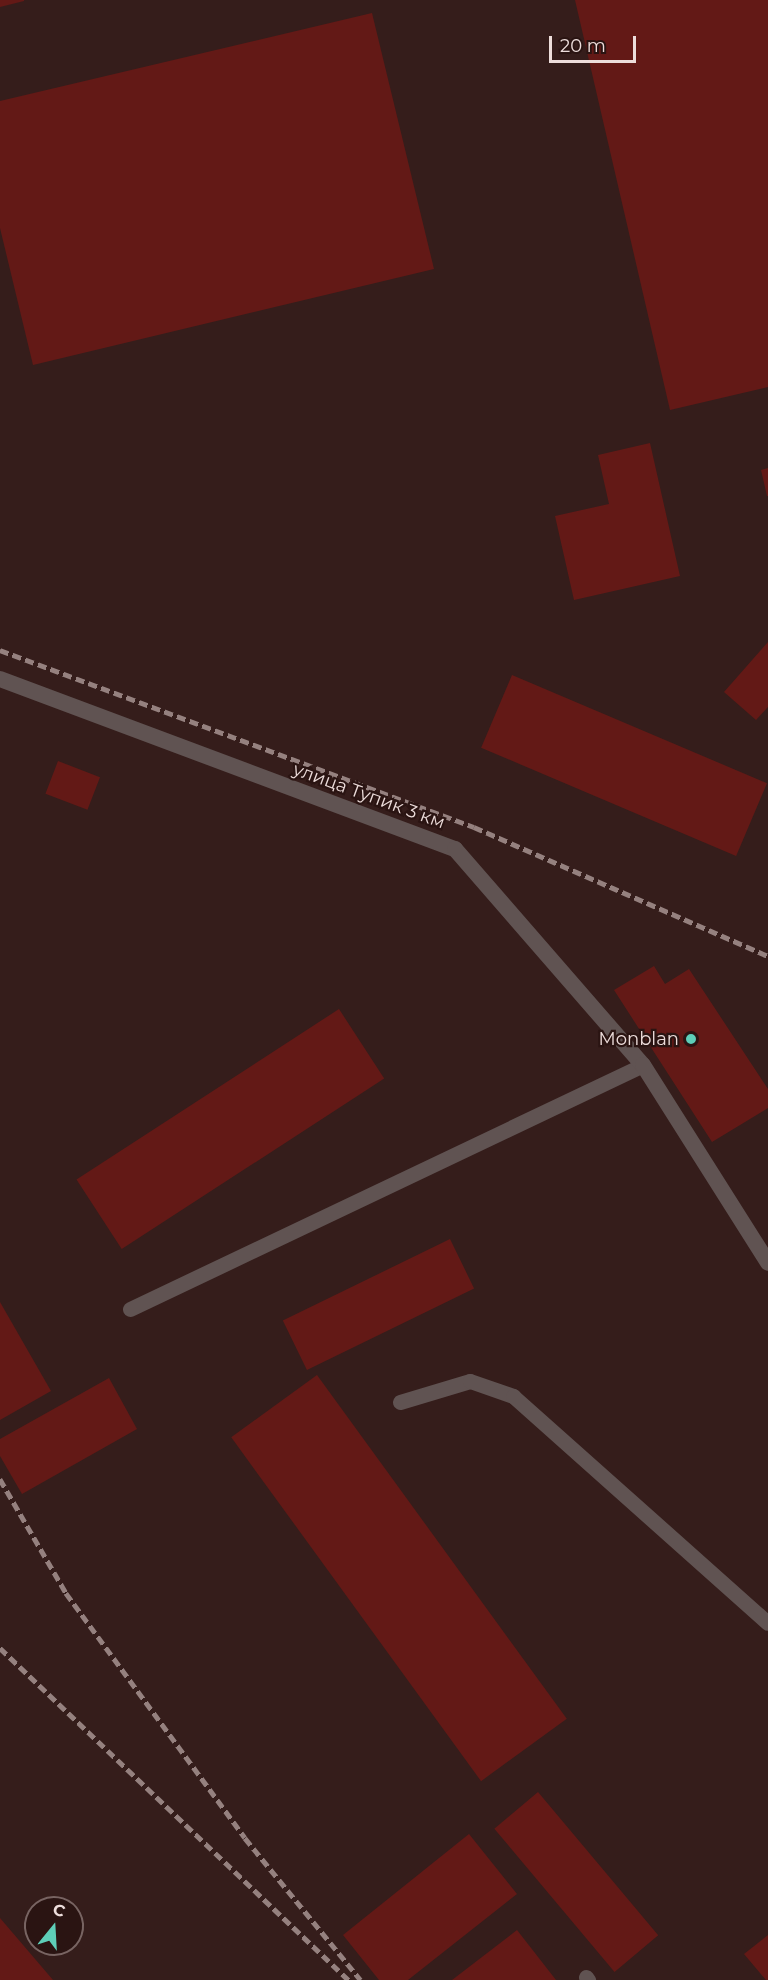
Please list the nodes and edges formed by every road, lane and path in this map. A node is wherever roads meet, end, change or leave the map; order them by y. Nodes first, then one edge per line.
1 (0, 679) edge
2 (643, 1065) junction
3 (768, 1263) edge
4 (130, 1309) dead end
5 (400, 1402) dead end
6 (768, 1623) edge

1 - 2 street, улица Тупик 3 км
2 - 3 street, улица Тупик 3 км
2 - 4 lane
5 - 6 lane

